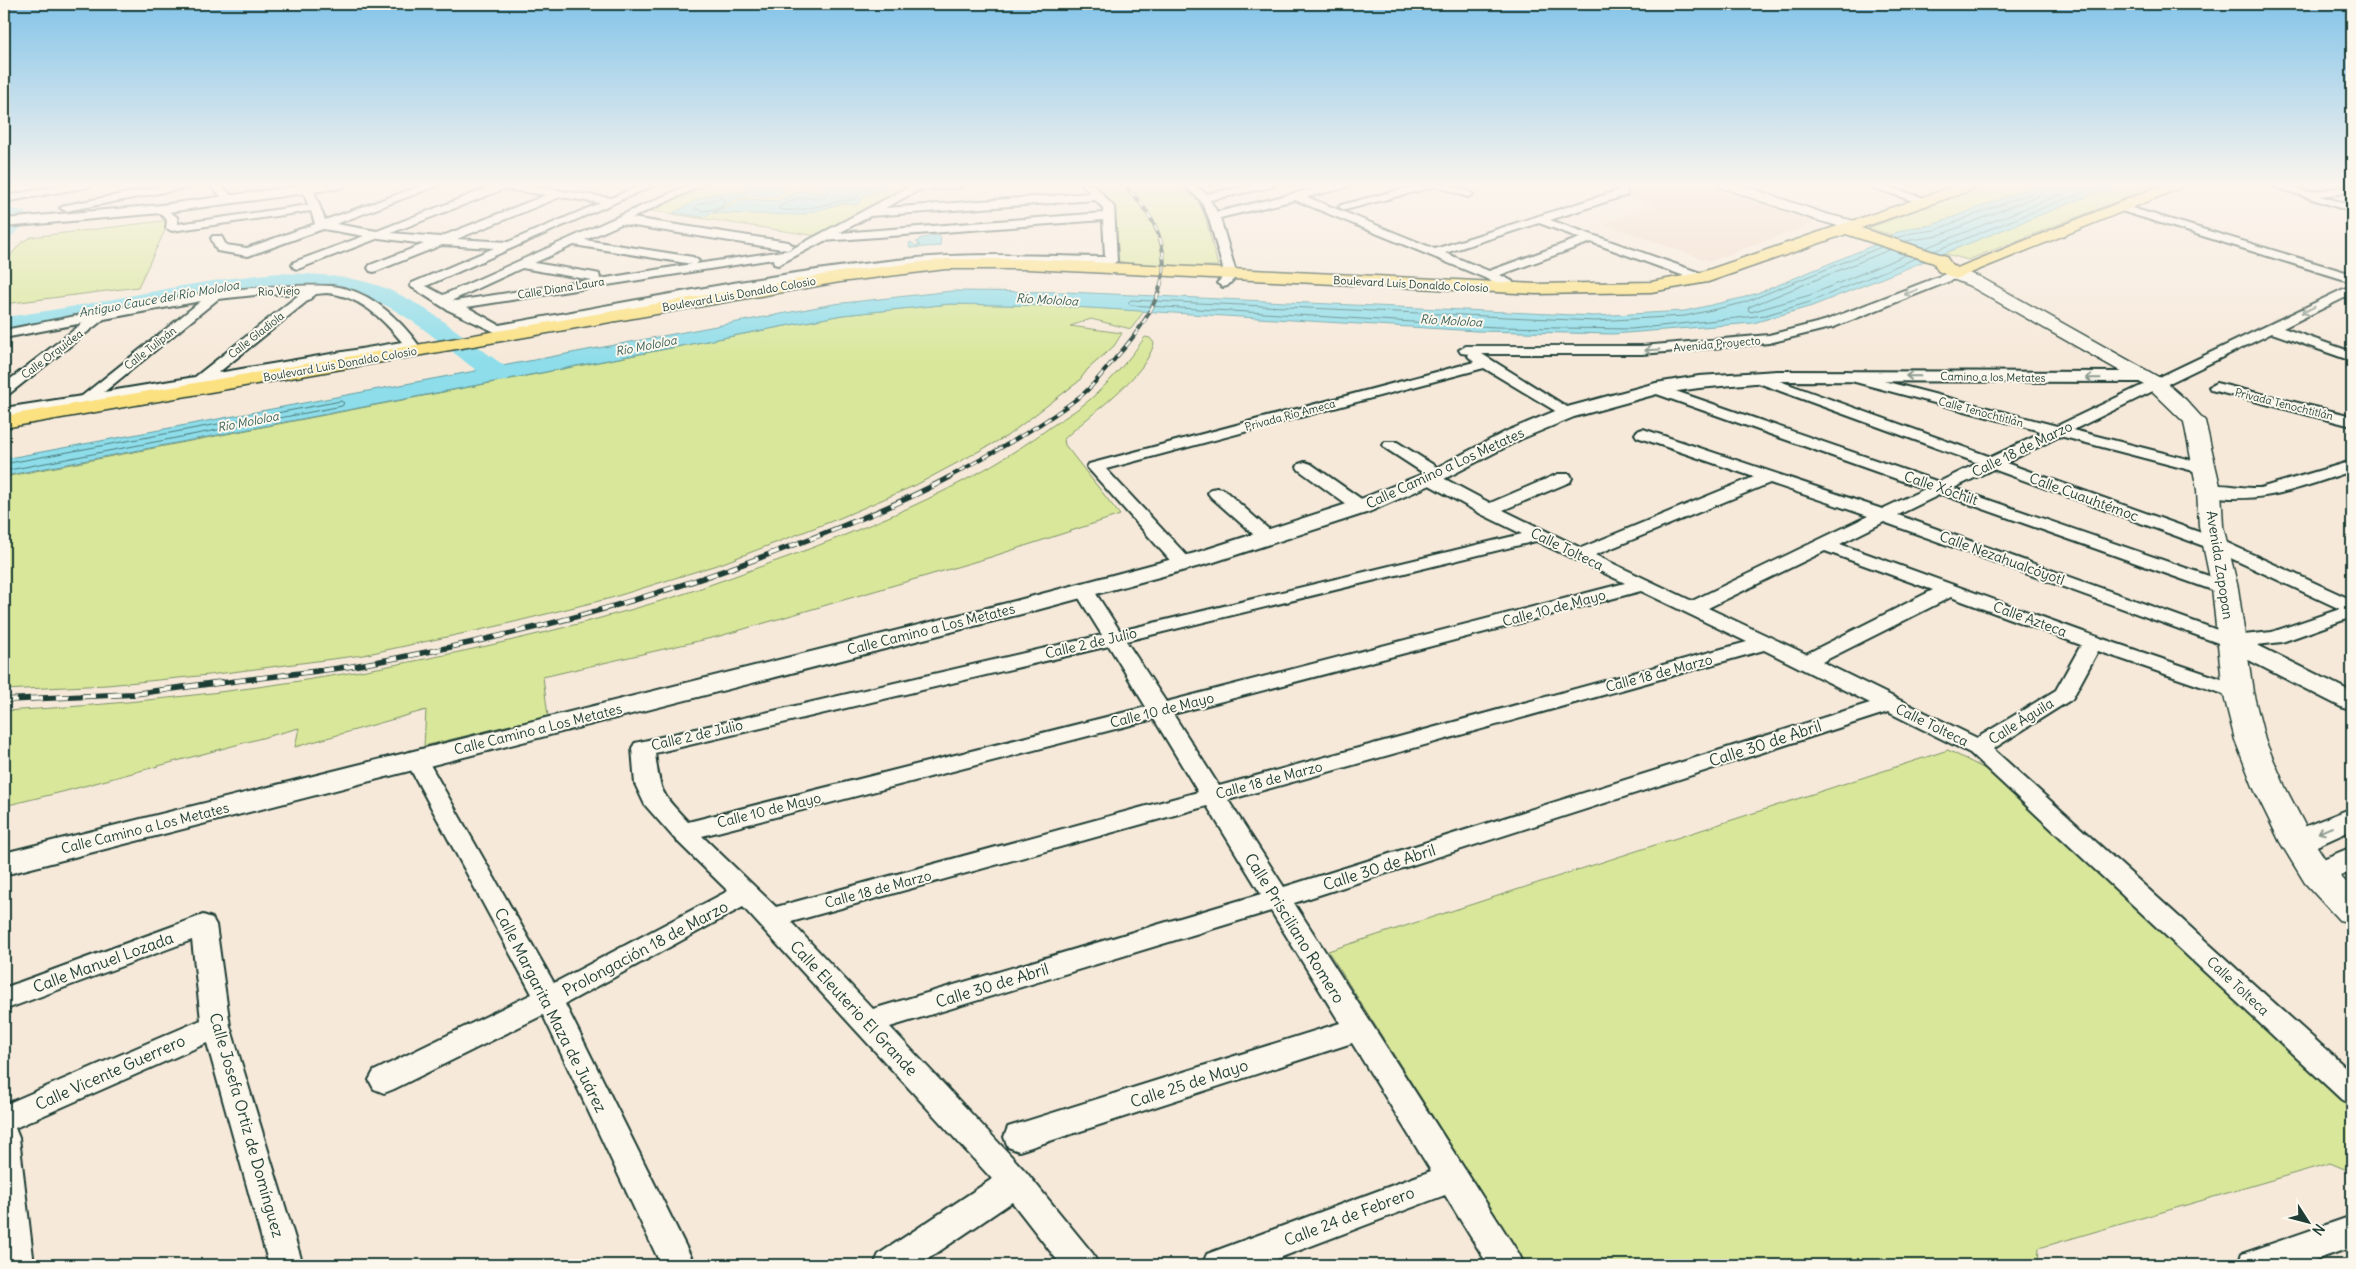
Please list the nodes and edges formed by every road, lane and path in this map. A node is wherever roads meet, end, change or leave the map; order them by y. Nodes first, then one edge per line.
1 (219, 243) edge
2 (274, 243) edge
3 (356, 243) edge
4 (435, 243) edge
5 (472, 243) edge
6 (516, 243) edge
7 (567, 243) edge
8 (585, 243) edge
9 (750, 243) edge
10 (810, 243) edge
11 (1110, 243) edge
12 (1220, 243) edge
13 (1409, 243) edge
14 (1463, 243) edge
15 (1577, 243) edge
16 (1605, 243) edge
17 (1815, 243) edge
18 (1826, 243) edge
19 (1900, 243) edge
20 (2041, 243) edge
21 (2238, 243) edge
22 (510, 246) junction
23 (555, 249) junction
24 (793, 251) junction
25 (1433, 253) junction
26 (521, 264) junction
27 (710, 264) junction
28 (298, 266) dead end
29 (374, 268) dead end
30 (1724, 270) junction
31 (1489, 275) junction
32 (1740, 276) junction
33 (1965, 276) junction
34 (1702, 278) junction
35 (2352, 278) edge
36 (1227, 279) junction
37 (611, 280) junction
38 (800, 280) junction
39 (1510, 288) junction
40 (2352, 289) edge
41 (313, 290) junction
42 (213, 296) junction
43 (733, 296) junction
44 (448, 304) junction
45 (100, 317) junction
46 (2271, 328) junction
47 (4, 334) edge
48 (497, 338) junction
49 (420, 351) junction
50 (2352, 356) edge
51 (1486, 363) junction
52 (227, 375) junction
53 (1845, 375) junction
54 (1755, 377) junction
55 (200, 380) junction
56 (2148, 380) junction
57 (2216, 387) dead end
58 (1656, 389) junction
59 (4, 391) edge
60 (175, 394) junction
61 (87, 399) junction
62 (4, 412) edge
63 (1567, 413) junction
64 (2352, 421) edge
65 (4, 422) edge
66 (2058, 432) junction
67 (1643, 434) dead end
68 (4, 435) edge
69 (1391, 445) dead end
70 (1993, 464) junction
71 (2352, 466) edge
72 (1305, 467) dead end
73 (1433, 476) junction
74 (1769, 477) junction
75 (1564, 478) dead end
76 (2207, 480) junction
77 (1942, 488) junction
78 (1217, 493) dead end
79 (1361, 507) junction
80 (1487, 510) junction
81 (1885, 516) junction
82 (1538, 535) junction
83 (1268, 538) junction
84 (1824, 544) junction
85 (2215, 544) junction
86 (1580, 555) junction
87 (1184, 563) junction
88 (1641, 585) junction
89 (2225, 588) junction
90 (1084, 590) junction
91 (1949, 590) junction
92 (2352, 607) edge
93 (1692, 608) junction
94 (2352, 611) edge
95 (1114, 638) junction
96 (2093, 642) junction
97 (2232, 642) junction
98 (1766, 643) junction
99 (1806, 662) junction
100 (2238, 692) junction
101 (2352, 702) edge
102 (1888, 704) junction
103 (1159, 711) junction
104 (643, 748) joint
105 (1978, 748) junction
106 (416, 760) junction
107 (1212, 796) junction
108 (2352, 818) edge
109 (682, 832) junction
110 (2297, 842) junction
111 (2352, 858) edge
112 (4, 864) edge
113 (2318, 874) junction
114 (745, 894) junction
115 (1278, 900) junction
116 (2352, 910) edge
117 (771, 918) junction
118 (203, 925) joint
119 (4, 999) edge
120 (549, 999) junction
121 (868, 1022) junction
122 (216, 1026) junction
123 (1359, 1029) junction
124 (384, 1080) dead end
125 (2352, 1091) edge
126 (4, 1119) edge
127 (1019, 1137) dead end
128 (4, 1138) edge
129 (1452, 1178) junction
130 (1014, 1182) junction
131 (2352, 1232) edge
132 (17, 1265) edge
133 (286, 1265) edge
134 (678, 1265) edge
135 (891, 1265) edge
136 (1082, 1265) edge
137 (1219, 1265) edge
138 (1507, 1265) edge
139 (2254, 1265) edge

1 - 2 street
3 - 28 street
4 - 29 street
5 - 22 street
6 - 22 street
7 - 23 street
8 - 27 street
9 - 24 street
10 - 24 street
11 - 38 street, Boulevard Luis Donaldo Colosio
12 - 36 street
13 - 25 street
14 - 25 street
15 - 31 street
16 - 34 street
17 - 30 main road, Boulevard Luis Donaldo Colosio
18 - 32 main road, Boulevard Luis Donaldo Colosio
19 - 33 main road
20 - 33 main road, Avenida Proyecto
21 - 35 street
22 - 23 street
22 - 44 street
23 - 26 street
24 - 27 street, Calle Diana Laura
24 - 43 street
25 - 31 street
26 - 37 street
26 - 44 street
27 - 37 street, Calle Diana Laura
30 - 32 main road
30 - 34 main road, Boulevard Luis Donaldo Colosio
31 - 39 street
32 - 36 main road, Boulevard Luis Donaldo Colosio
33 -> 51 street, Avenida Proyecto
33 - 56 main road, Avenida Zapopan
34 - 39 main road, Boulevard Luis Donaldo Colosio
36 - 38 main road, Boulevard Luis Donaldo Colosio
36 - 39 main road, Boulevard Luis Donaldo Colosio
36 - 43 main road, Boulevard Luis Donaldo Colosio
37 - 44 street, Calle Diana Laura
38 - 43 main road
40 -> 46 street, Calle 18 de Marzo
41 - 42 street, Rio Viejo
41 - 49 street, Rio Viejo
41 - 55 street, Calle Gladiola
42 - 45 street, Rio Viejo
42 - 61 street, Calle Tulipán
43 - 48 main road, Boulevard Luis Donaldo Colosio
44 - 48 street
45 - 47 street, Rio Viejo
45 - 59 street, Calle Orquídea
46 - 50 street
46 - 56 street, Calle 18 de Marzo
48 - 49 main road, Boulevard Luis Donaldo Colosio
49 - 52 street, Boulevard Luis Donaldo Colosio
49 - 60 main road, Boulevard Luis Donaldo Colosio
49 - 68 main road, Boulevard Luis Donaldo Colosio
51 - 63 street
51 - 87 street, Privada Río Ameca
52 - 55 street, Boulevard Luis Donaldo Colosio
52 - 60 street
53 - 54 street, Calle Camino a Los Metates
56 -> 53 street, Camino a los Metates
53 - 66 street, Calle Tenochtitlán
54 - 58 street, Calle Camino a Los Metates
54 - 70 street, Calle Cuauhtémoc
55 - 61 street, Boulevard Luis Donaldo Colosio
56 - 66 street, Calle 18 de Marzo
56 - 76 main road, Avenida Zapopan
57 - 64 street, Privada Tenochtitlán
58 - 63 street, Calle Camino a Los Metates
58 - 77 street, Calle Xóchilt
60 - 65 main road, Boulevard Luis Donaldo Colosio
61 - 62 street, Boulevard Luis Donaldo Colosio
63 - 73 street, Calle Camino a Los Metates
66 - 70 street, Calle 18 de Marzo
66 - 76 street, Calle Tenochtitlán
67 - 74 street, Calle Nezahualcóyotl
69 - 73 street, Calle Tolteca
70 - 77 street, Calle 18 de Marzo
70 - 85 street, Calle Cuauhtémoc
71 - 76 street, Calle Tenochtitlán
72 - 79 street
73 - 79 street, Calle Camino a Los Metates
73 - 80 street, Calle Tolteca
74 - 81 street, Calle Nezahualcóyotl
74 - 86 street
75 - 80 street
76 - 85 main road, Avenida Zapopan
77 - 81 street, Calle 18 de Marzo
77 - 89 street, Calle Xóchilt
78 - 83 street
79 - 83 street, Calle Camino a Los Metates
80 - 82 street, Calle Tolteca
81 - 84 street, Calle 18 de Marzo
81 - 97 street, Calle Nezahualcóyotl
82 - 86 street, Calle Tolteca
82 - 95 street, Calle 2 de Julio
83 - 87 street, Calle Camino a Los Metates
84 - 91 street, Calle Azteca
84 - 93 street, Calle 18 de Marzo
85 - 89 main road, Avenida Zapopan
85 - 92 street, Calle Cuauhtémoc
86 - 88 street, Calle Tolteca
87 - 90 street, Calle Camino a Los Metates
88 - 93 street, Calle Tolteca
88 - 103 street, Calle 10 de Mayo
89 - 97 main road, Avenida Zapopan
90 - 95 street, Calle Prisciliano Romero
90 - 106 street, Calle Camino a Los Metates
91 - 96 street, Calle Azteca
91 - 99 street
93 - 98 street, Calle Tolteca
94 - 97 street
95 - 103 street, Calle Prisciliano Romero
95 - 104 street, Calle 2 de Julio
96 - 100 street, Calle Azteca
96 - 105 street, Calle Águila
97 - 100 main road, Avenida Zapopan
97 - 101 street, Calle Nezahualcóyotl
98 - 99 street, Calle Tolteca
98 - 107 street, Calle 18 de Marzo
99 - 102 street, Calle Tolteca
100 - 110 main road, Avenida Zapopan
102 - 105 street, Calle Tolteca
102 - 115 street, Calle 30 de Abril
103 - 107 street, Calle Prisciliano Romero
103 - 109 street, Calle 10 de Mayo
104 - 109 street, Calle Eleuterio El Grande
105 - 125 street, Calle Tolteca
106 - 112 street, Calle Camino a Los Metates
106 - 120 street, Calle Margarita Maza de Juárez
107 - 115 street, Calle Prisciliano Romero
107 - 117 street, Calle 18 de Marzo
108 -> 110 street
109 - 114 street, Calle Eleuterio El Grande
110 - 113 main road, Avenida Zapopan
111 - 113 street
113 - 116 main road, Avenida Zapopan
114 - 117 street, Calle Eleuterio El Grande
114 - 120 street, Prolongación 18 de Marzo
115 - 121 street, Calle 30 de Abril
115 - 123 street, Calle Prisciliano Romero
117 - 121 street, Calle Eleuterio El Grande
118 - 119 street, Calle Manuel Lozada
118 - 122 street, Calle Josefa Ortiz de Domínguez
120 - 124 street, Prolongación 18 de Marzo
120 - 134 street, Calle Margarita Maza de Juárez
121 - 130 street, Calle Eleuterio El Grande
122 - 126 street, Calle Vicente Guerrero
122 - 133 street, Calle Josefa Ortiz de Domínguez
123 - 127 street, Calle 25 de Mayo
123 - 129 street, Calle Prisciliano Romero
128 - 132 street
129 - 137 street, Calle 24 de Febrero
129 - 138 street, Calle Prisciliano Romero
130 - 135 street
130 - 136 street, Calle Eleuterio El Grande
131 - 139 street

